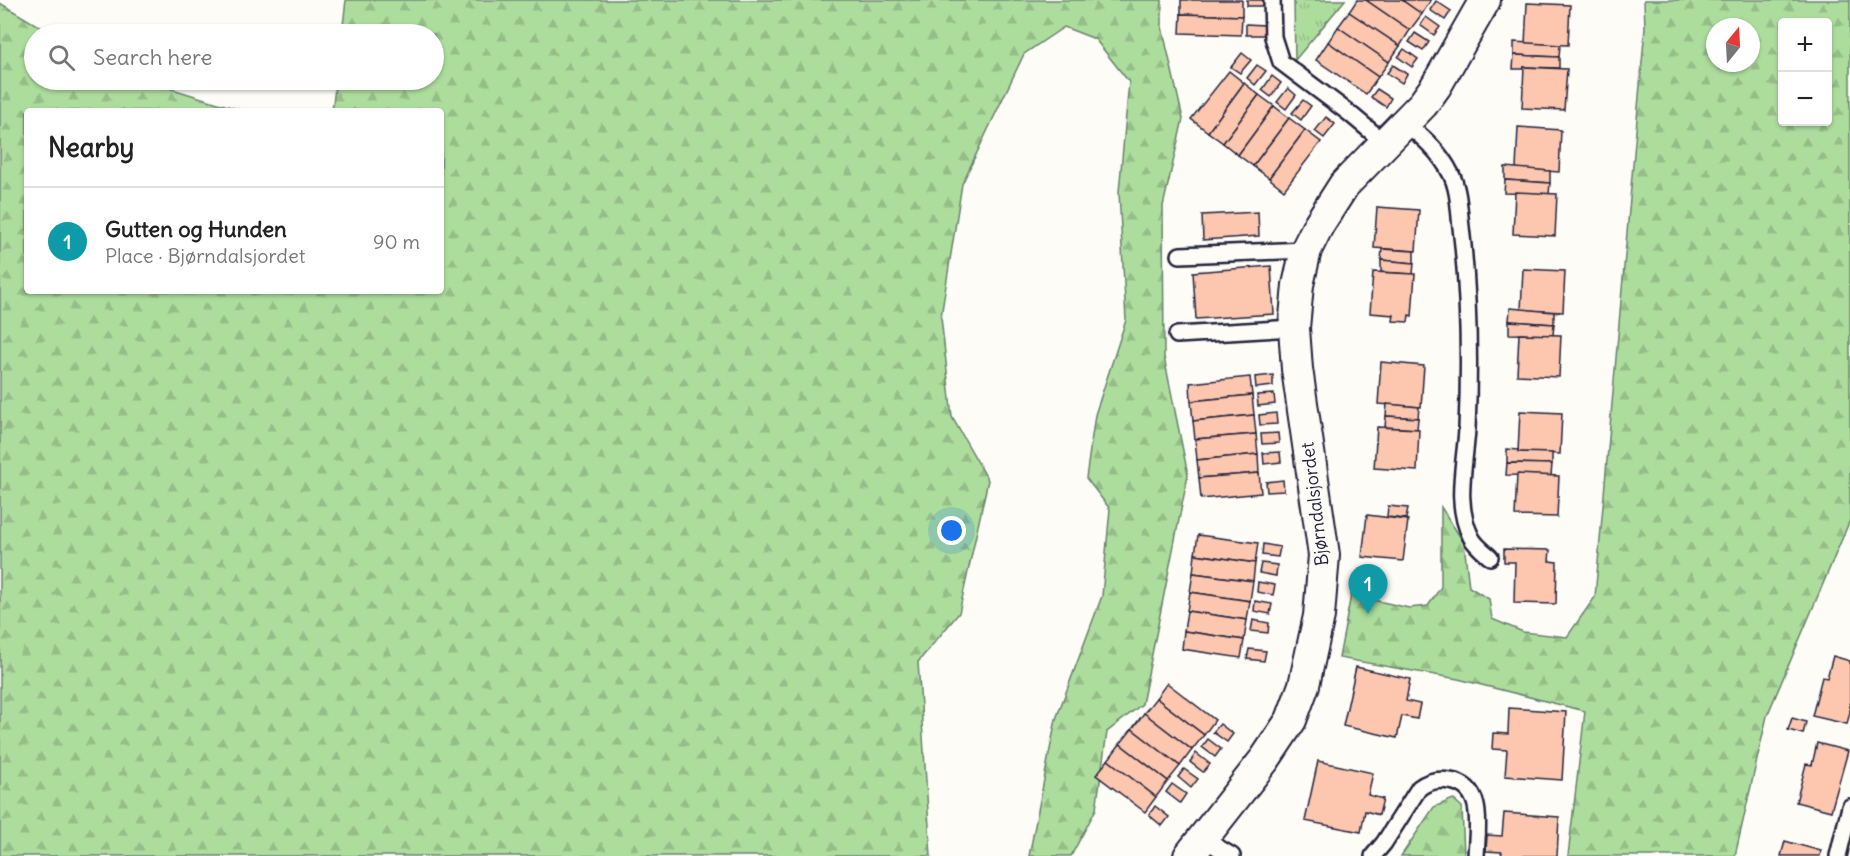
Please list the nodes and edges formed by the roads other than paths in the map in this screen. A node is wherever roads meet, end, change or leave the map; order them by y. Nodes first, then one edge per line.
1 (1272, 0) edge
2 (1485, 0) edge
3 (1395, 133) junction
4 (1306, 250) junction
5 (1180, 255) dead end
6 (1294, 328) junction
7 (1177, 334) dead end
8 (1490, 557) dead end
9 (1850, 807) edge
10 (1195, 847) edge
11 (1232, 856) edge
12 (1373, 856) edge
13 (1476, 856) edge
14 (1838, 856) edge

1 - 3 lane
2 - 3 street, Bjørndalsjordet
3 - 4 street, Bjørndalsjordet
3 - 8 lane
4 - 5 lane
4 - 6 street, Bjørndalsjordet
6 - 7 lane
6 - 10 street, Bjørndalsjordet
9 - 14 lane
10 - 11 lane
12 - 13 lane

